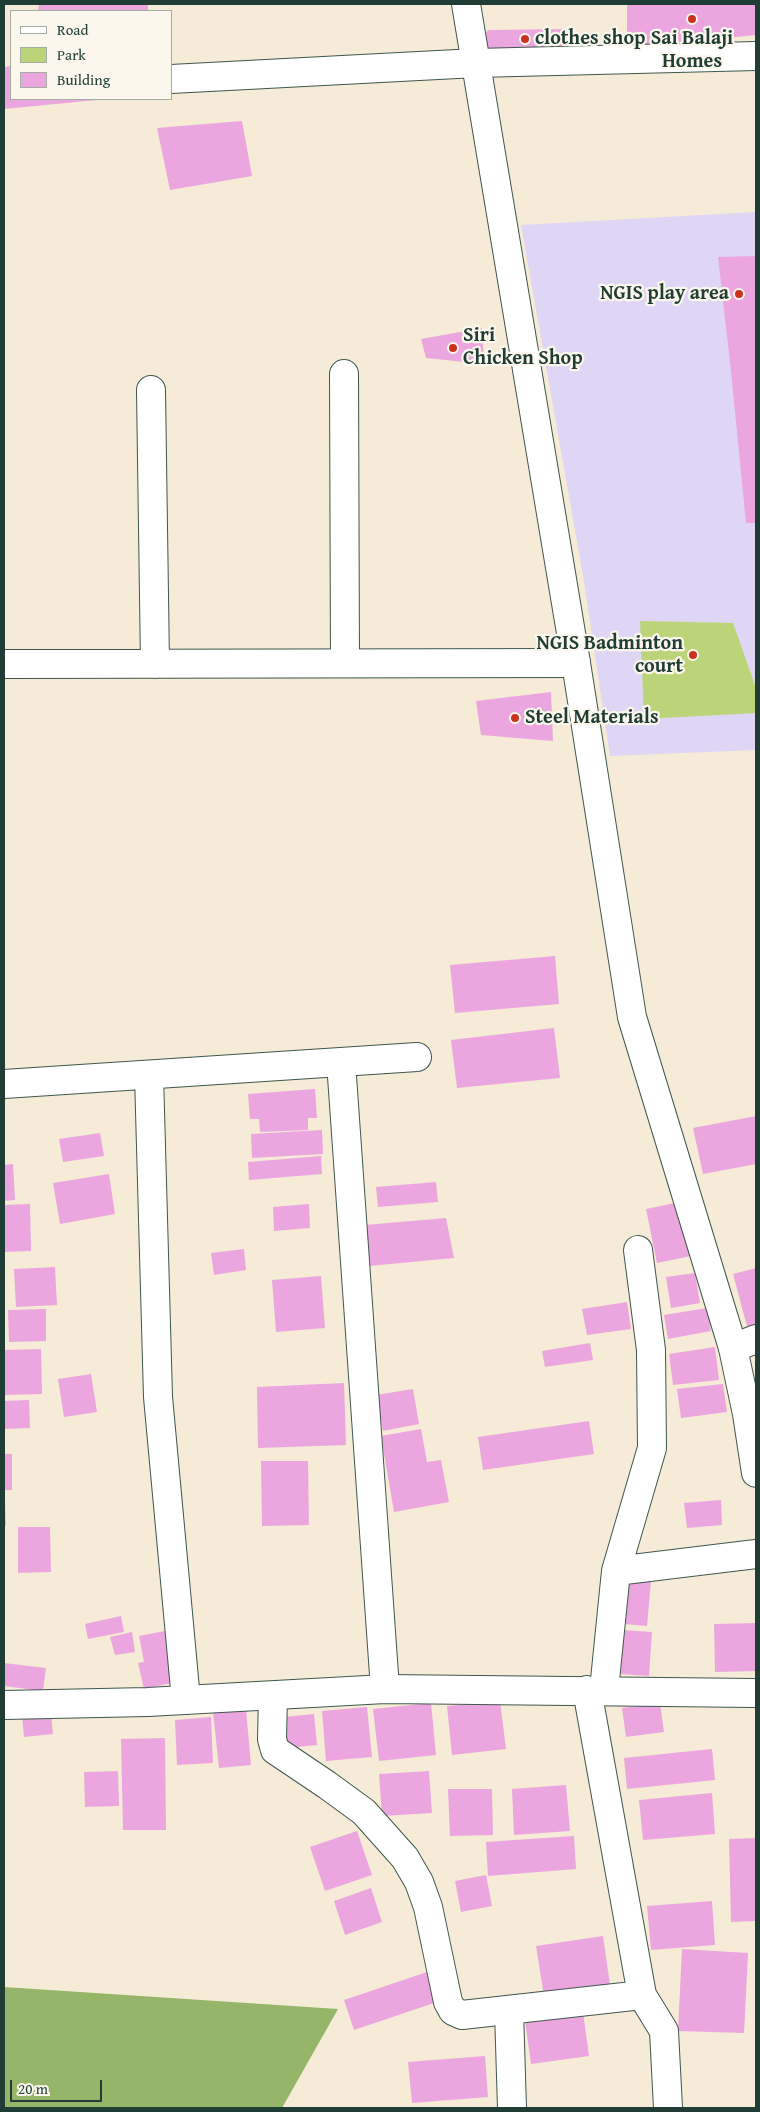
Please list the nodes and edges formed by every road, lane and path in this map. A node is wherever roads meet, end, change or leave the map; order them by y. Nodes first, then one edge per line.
1 (466, 4) edge
2 (756, 56) edge
3 (476, 63) junction
4 (172, 80) edge
5 (344, 374) dead end
6 (150, 390) dead end
7 (345, 663) junction
8 (576, 663) junction
9 (4, 664) edge
10 (155, 664) junction
11 (417, 1057) dead end
12 (341, 1062) junction
13 (149, 1075) junction
14 (4, 1084) edge
15 (638, 1250) dead end
16 (745, 1343) edge
17 (752, 1413) edge
18 (756, 1473) edge
19 (756, 1554) edge
20 (616, 1571) junction
21 (385, 1689) junction
22 (596, 1690) junction
23 (756, 1693) edge
24 (272, 1696) junction
25 (186, 1700) junction
26 (4, 1705) edge
27 (642, 1995) junction
28 (509, 2011) junction
29 (512, 2108) edge
30 (668, 2108) edge

1 - 3 street
2 - 3 street
3 - 4 street
3 - 8 street
5 - 7 street
6 - 10 street
7 - 8 street
7 - 10 street
8 - 16 street
9 - 10 street
11 - 12 street
12 - 13 street
12 - 21 street
13 - 14 street
13 - 25 street
15 - 20 street
16 - 17 street
17 - 18 street
19 - 20 street
20 - 22 street
21 - 22 street
21 - 24 street
22 - 23 street
22 - 27 street
24 - 25 street
24 - 28 street
25 - 26 street
27 - 28 street
27 - 30 street
28 - 29 street

